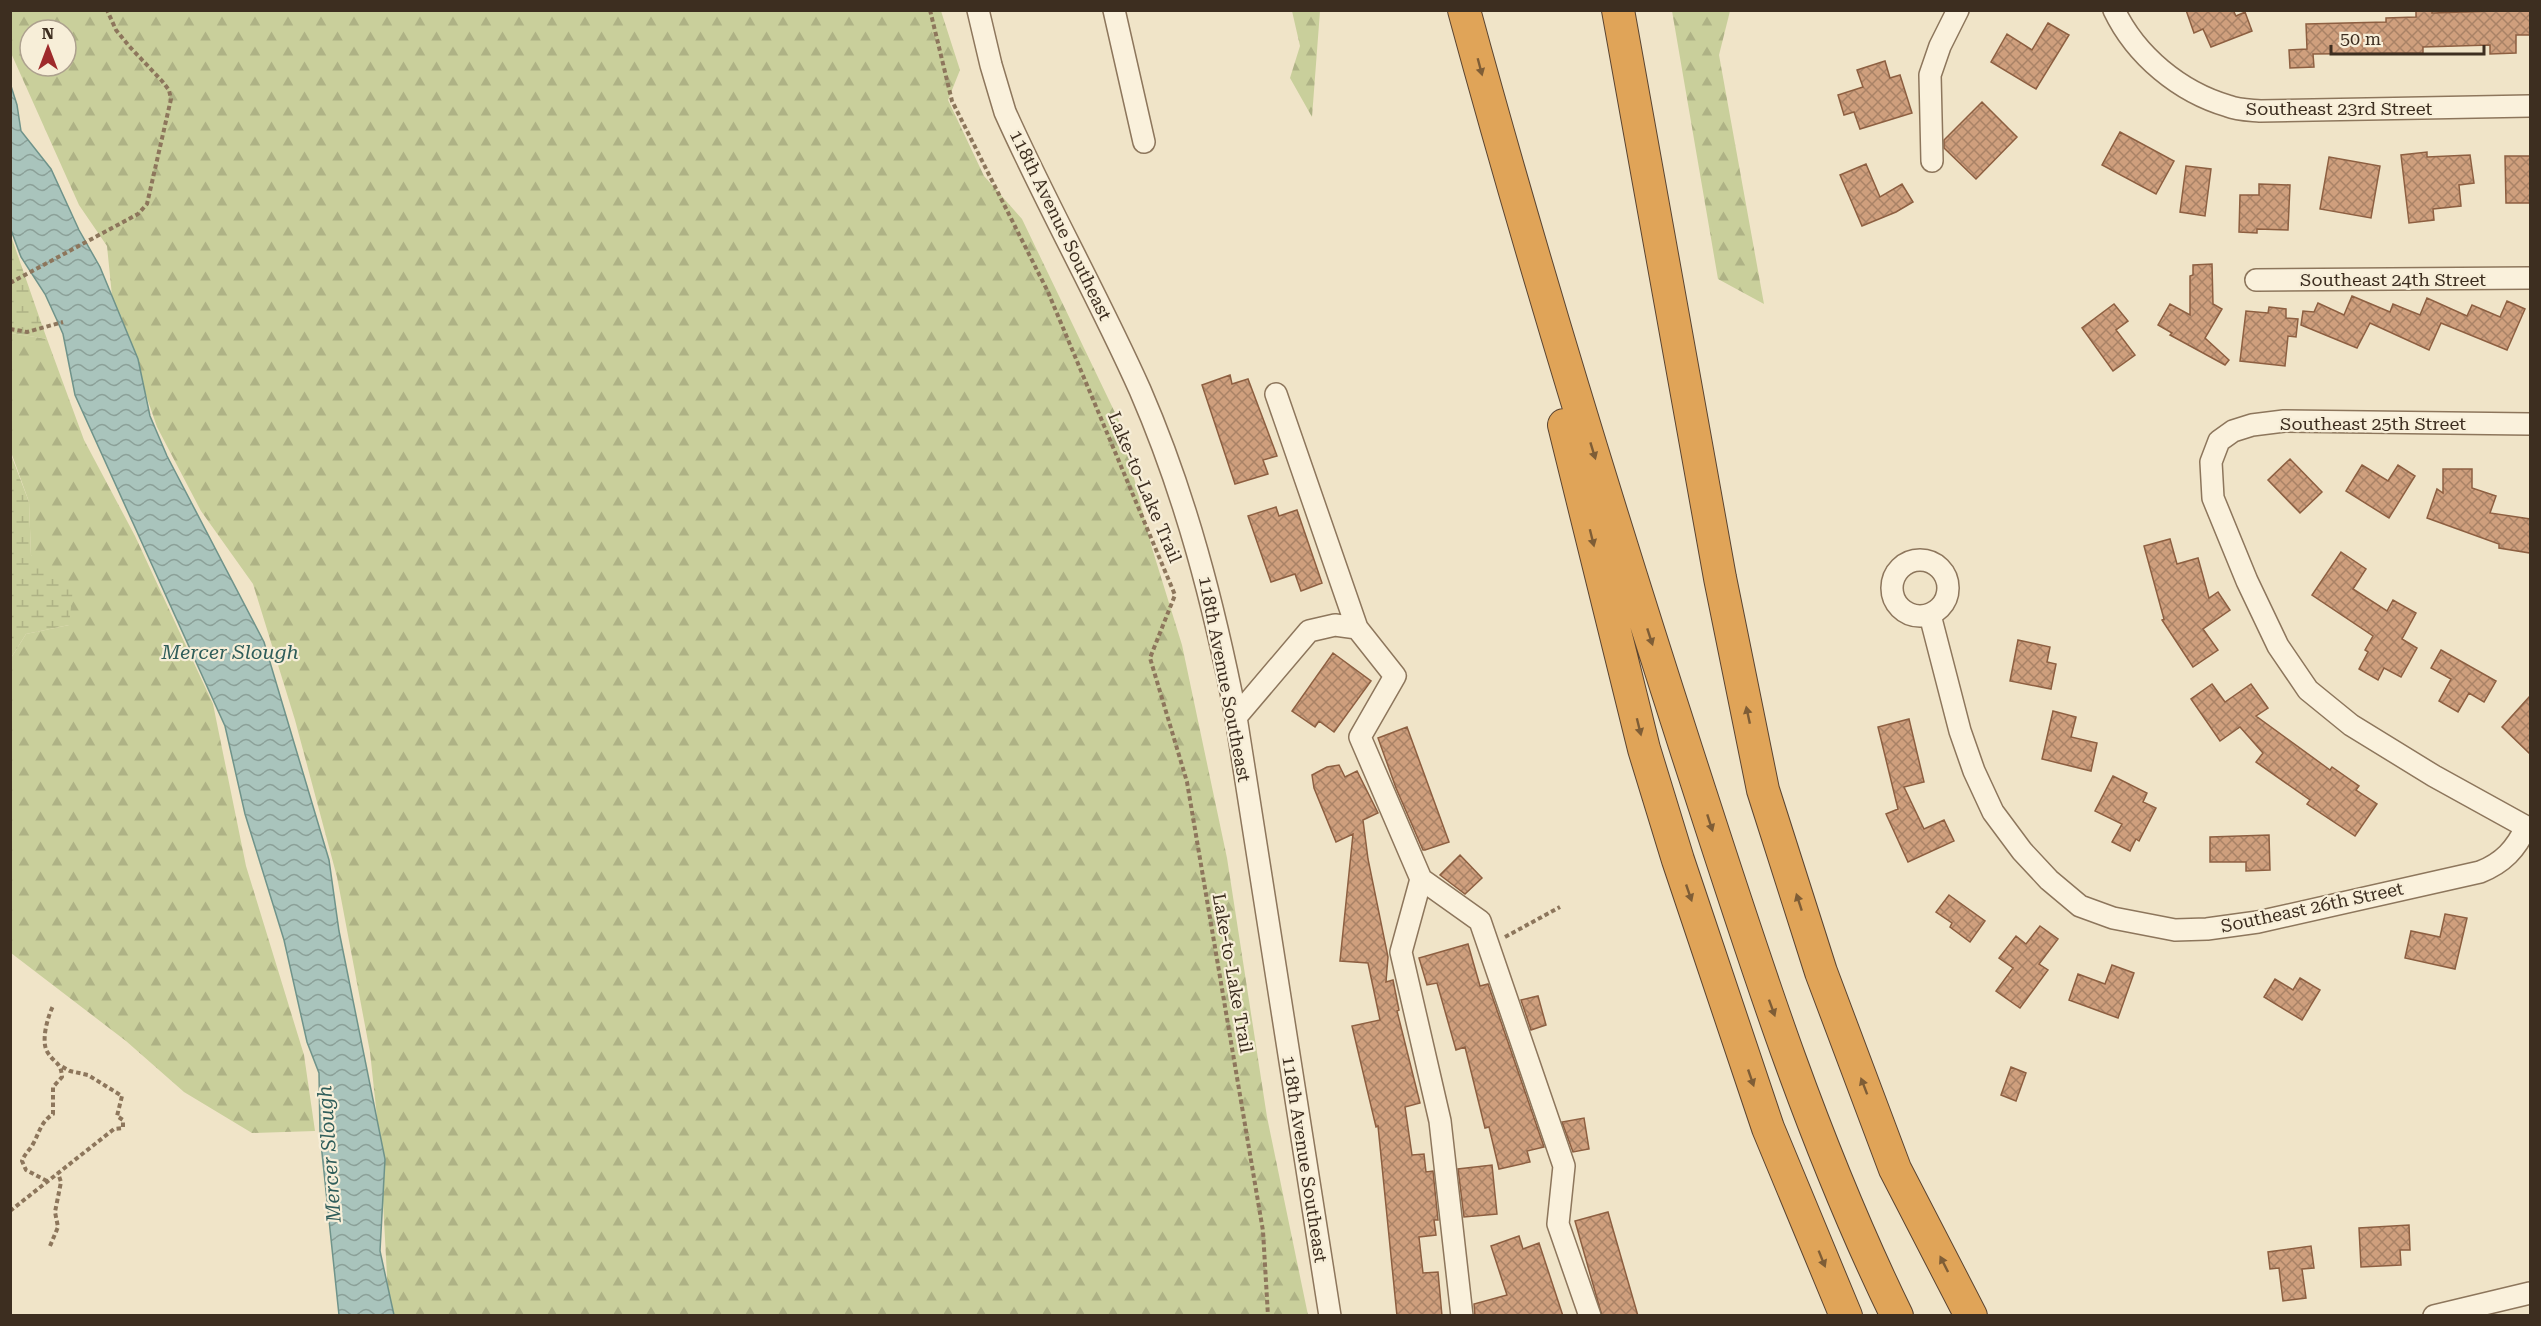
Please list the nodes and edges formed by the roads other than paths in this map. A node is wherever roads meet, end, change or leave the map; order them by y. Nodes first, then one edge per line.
1 (978, 10) edge
2 (1114, 10) edge
3 (1464, 10) edge
4 (1618, 10) edge
5 (1958, 10) edge
6 (2114, 10) edge
7 (2530, 106) edge
8 (1498, 133) junction
9 (1144, 142) dead end
10 (1932, 161) dead end
11 (2530, 278) edge
12 (2256, 280) dead end
13 (1276, 394) dead end
14 (2530, 424) edge
15 (1930, 615) dead end
16 (1357, 628) junction
17 (1236, 717) junction
18 (2528, 828) edge
19 (1421, 879) junction
20 (2530, 1293) edge
21 (1330, 1316) edge
22 (1462, 1316) edge
23 (1590, 1316) edge
24 (1846, 1316) edge
25 (1898, 1316) edge
26 (1971, 1316) edge
27 (2434, 1316) edge

1 - 17 street, 118th Avenue Southeast
2 - 9 street
3 -> 8 highway
26 -> 4 highway
5 - 10 street
6 - 7 street, Southeast 23rd Street
8 -> 24 highway
8 -> 25 highway
11 - 12 street, Southeast 24th Street
13 - 16 street
14 - 18 street, Southeast 25th Street
15 - 18 street, Southeast 26th Street
16 - 17 street
16 - 19 street
17 - 21 street, 118th Avenue Southeast
19 - 22 street
19 - 23 street
20 - 27 street

